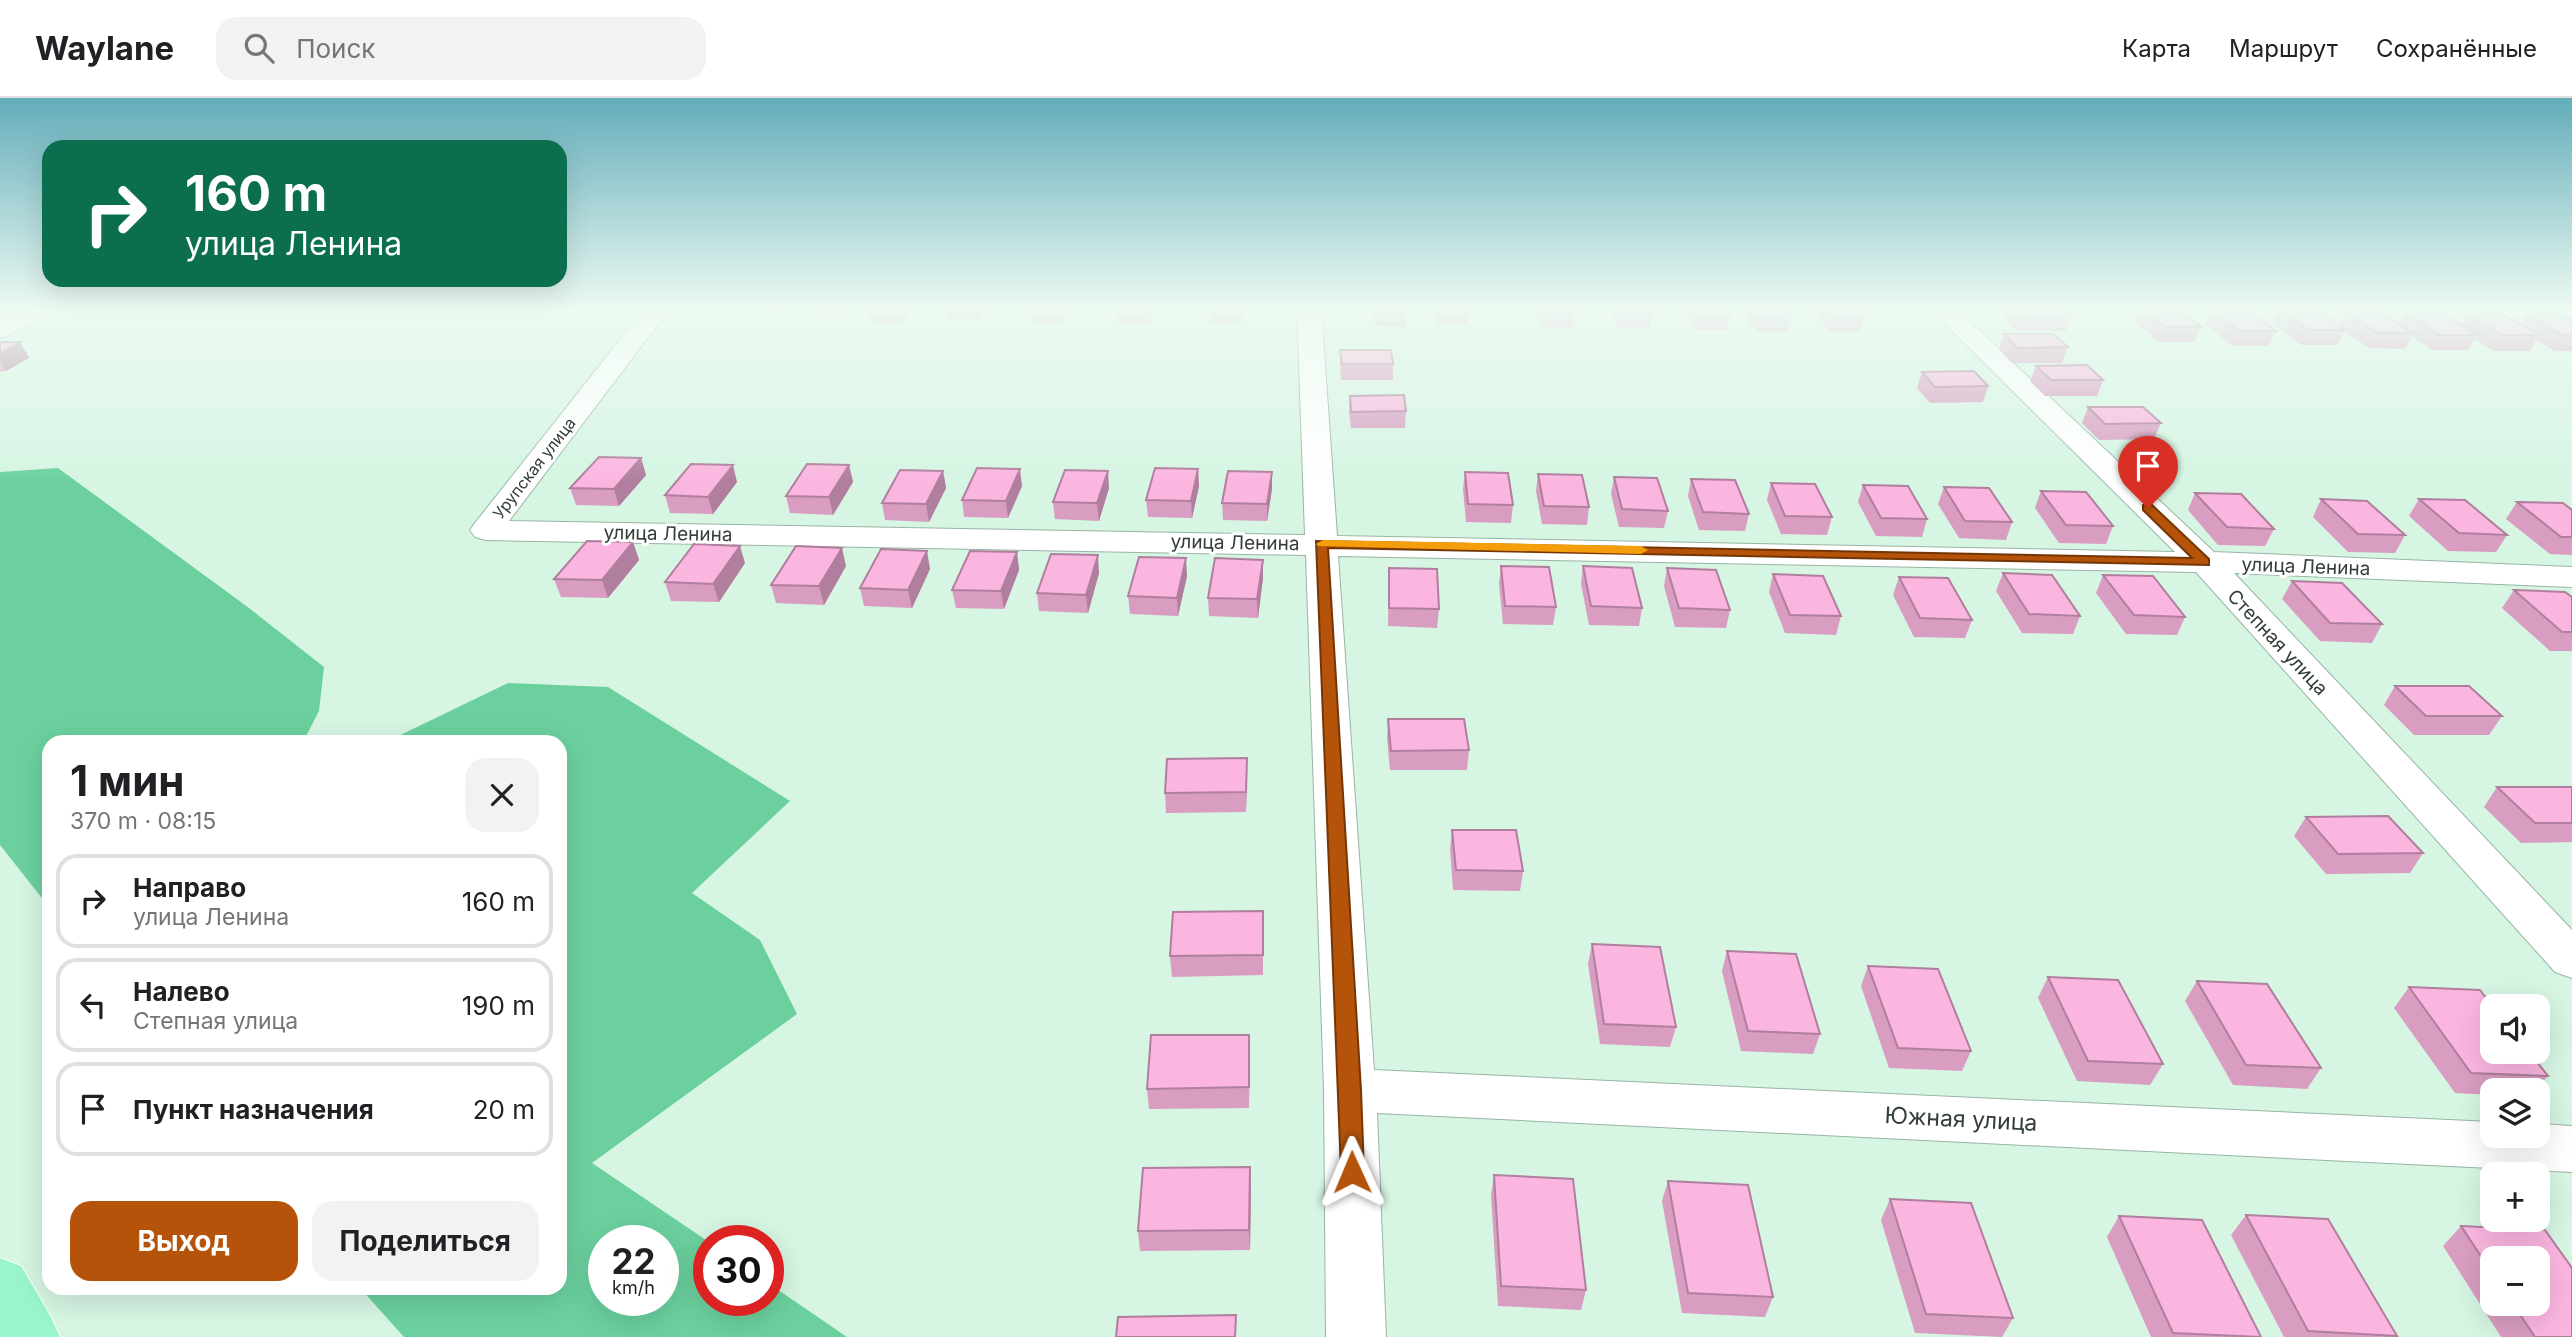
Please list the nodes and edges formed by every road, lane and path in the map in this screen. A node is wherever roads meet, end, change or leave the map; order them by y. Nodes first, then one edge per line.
1 (614, 365) edge
2 (1312, 365) edge
3 (2000, 365) edge
4 (486, 530) joint
5 (1321, 544) junction
6 (2205, 562) junction
7 (2572, 576) edge
8 (2572, 960) edge
9 (1350, 1090) junction
10 (2572, 1149) edge
11 (0, 1285) edge
12 (30, 1337) edge
13 (1356, 1337) edge

1 - 4 street, Урупская улица
2 - 5 street
3 - 6 street, Степная улица
4 - 5 street, улица Ленина
5 - 6 street, улица Ленина
5 - 9 street
6 - 7 street, улица Ленина
6 - 8 street, Степная улица
9 - 10 street, Южная улица
9 - 13 street
11 - 12 main road

